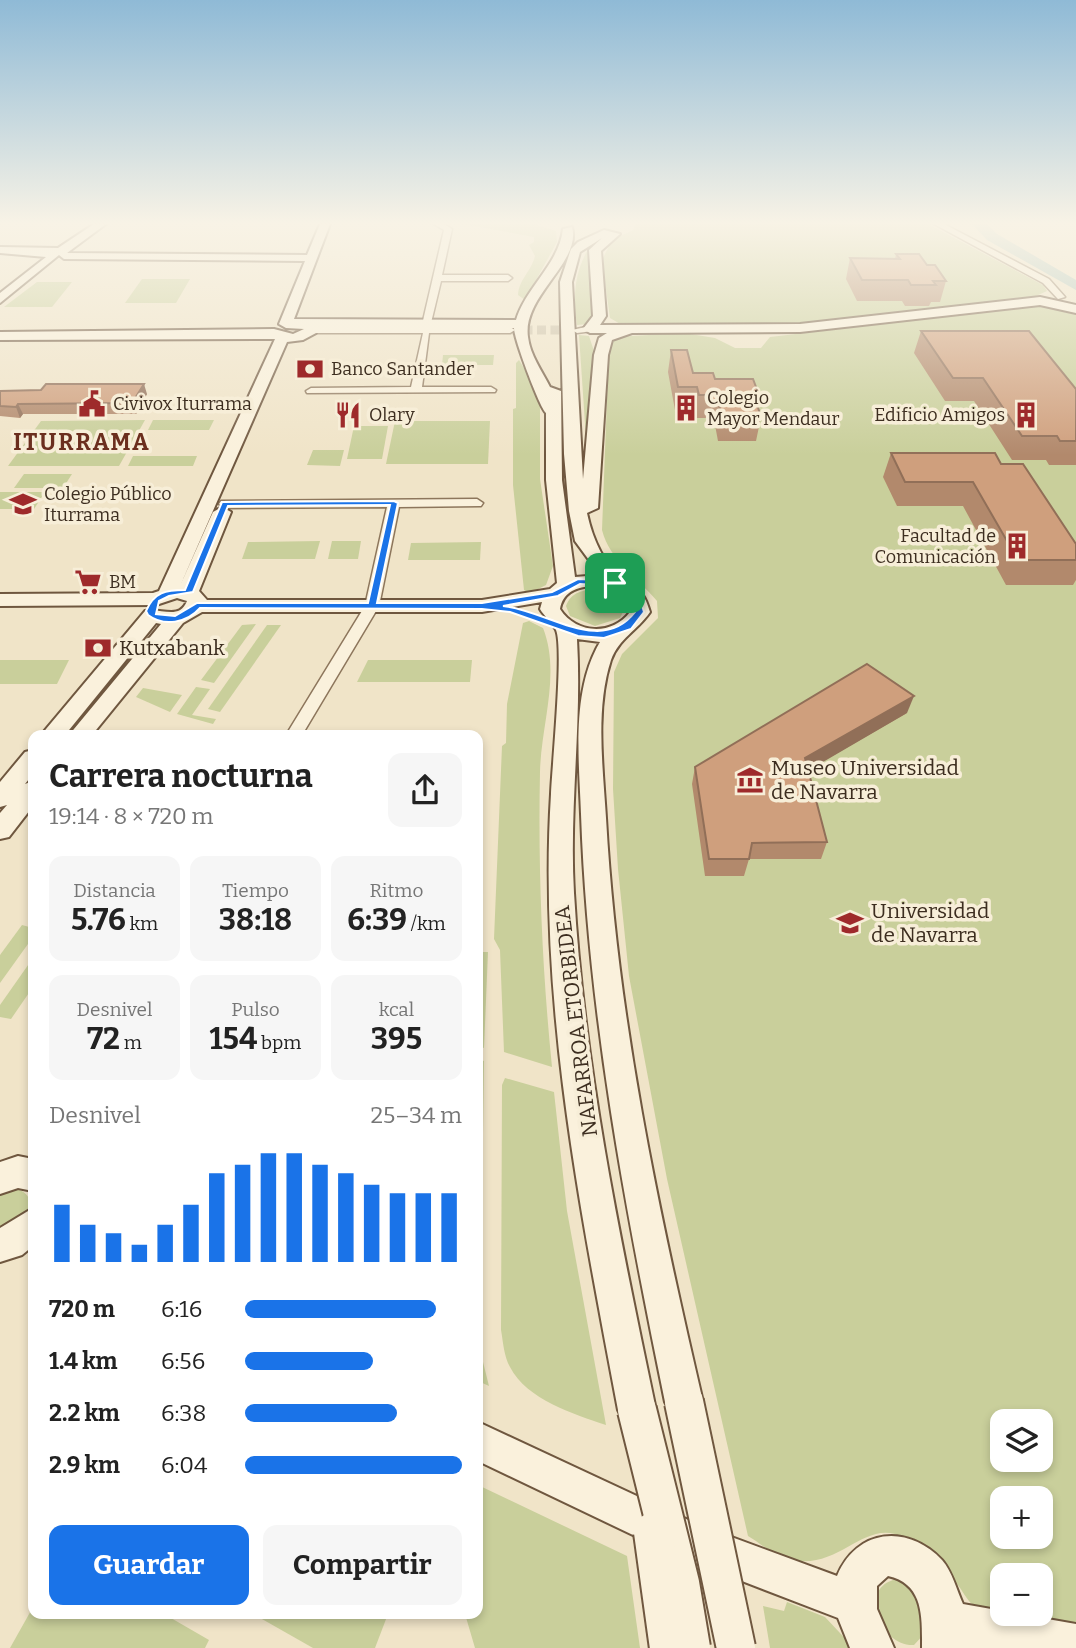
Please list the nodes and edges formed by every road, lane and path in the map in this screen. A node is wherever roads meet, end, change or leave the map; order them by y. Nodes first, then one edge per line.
1 (298, 301) edge
2 (305, 301) edge
3 (433, 301) edge
4 (532, 301) edge
5 (553, 301) edge
6 (567, 301) edge
7 (599, 301) edge
8 (1048, 301) edge
9 (1057, 301) edge
10 (1076, 309) edge
11 (600, 316) junction
12 (552, 318) dead end
13 (0, 330) edge
14 (293, 330) junction
15 (426, 330) junction
16 (517, 330) junction
17 (584, 330) junction
18 (628, 330) junction
19 (0, 336) edge
20 (601, 355) junction
21 (553, 369) dead end
22 (416, 390) junction
23 (491, 390) dead end
24 (311, 391) dead end
25 (553, 427) junction
26 (394, 503) junction
27 (477, 503) dead end
28 (225, 504) junction
29 (602, 567) junction
30 (615, 583) junction
31 (561, 590) junction
32 (193, 599) junction
33 (0, 600) edge
34 (156, 605) junction
35 (372, 606) junction
36 (482, 606) junction
37 (0, 611) edge
38 (176, 619) junction
39 (563, 626) junction
40 (616, 632) junction
41 (56, 730) edge
42 (84, 730) edge
43 (297, 730) edge
44 (28, 764) edge
45 (28, 796) edge
46 (0, 798) edge
47 (0, 830) edge
48 (28, 1230) edge
49 (0, 1245) edge
50 (684, 1402) junction
51 (636, 1410) junction
52 (483, 1443) edge
53 (855, 1603) junction
54 (945, 1635) edge
55 (1076, 1646) edge
56 (669, 1648) edge
57 (691, 1648) edge
58 (718, 1648) edge
59 (736, 1648) edge
60 (872, 1648) edge

1 - 14 main road
2 - 14 main road
3 - 15 street
4 - 16 main road
5 - 12 main road
6 - 29 main road
7 - 11 main road
8 - 18 main road
9 - 10 main road
11 - 17 main road
11 - 18 main road
13 - 14 main road
14 - 15 main road
14 - 16 street
14 - 19 main road
14 - 28 main road
14 - 34 main road
15 - 16 main road
15 - 22 street
16 - 25 main road
17 - 18 main road
17 - 20 main road
18 - 20 main road
20 - 29 main road
21 - 25 main road
22 - 23 street
22 - 24 street
25 - 31 main road
26 - 27 street
26 - 28 street
26 - 35 street
28 - 32 main road
29 - 30 main road
30 - 31 main road
30 - 40 main road
31 - 36 main road
31 - 39 main road
32 - 34 main road
32 - 35 main road
32 - 38 main road
33 - 34 main road
34 - 37 main road
34 - 38 main road
34 - 41 main road
35 - 36 main road
35 - 43 street
36 - 39 main road
38 - 42 main road
39 - 40 main road
39 - 51 main road, NAFARROA ETORBIDEA
40 - 50 main road, NAFARROA ETORBIDEA
44 - 46 main road
45 - 47 main road
48 - 49 main road
50 - 58 main road, NAFARROA ETORBIDEA, bridge
50 - 59 main road, NAFARROA ETORBIDEA, bridge
51 - 56 main road, NAFARROA ETORBIDEA, bridge
51 - 57 main road, NAFARROA ETORBIDEA, bridge
52 - 53 main road
53 - 54 main road
53 - 60 main road
54 - 55 main road

